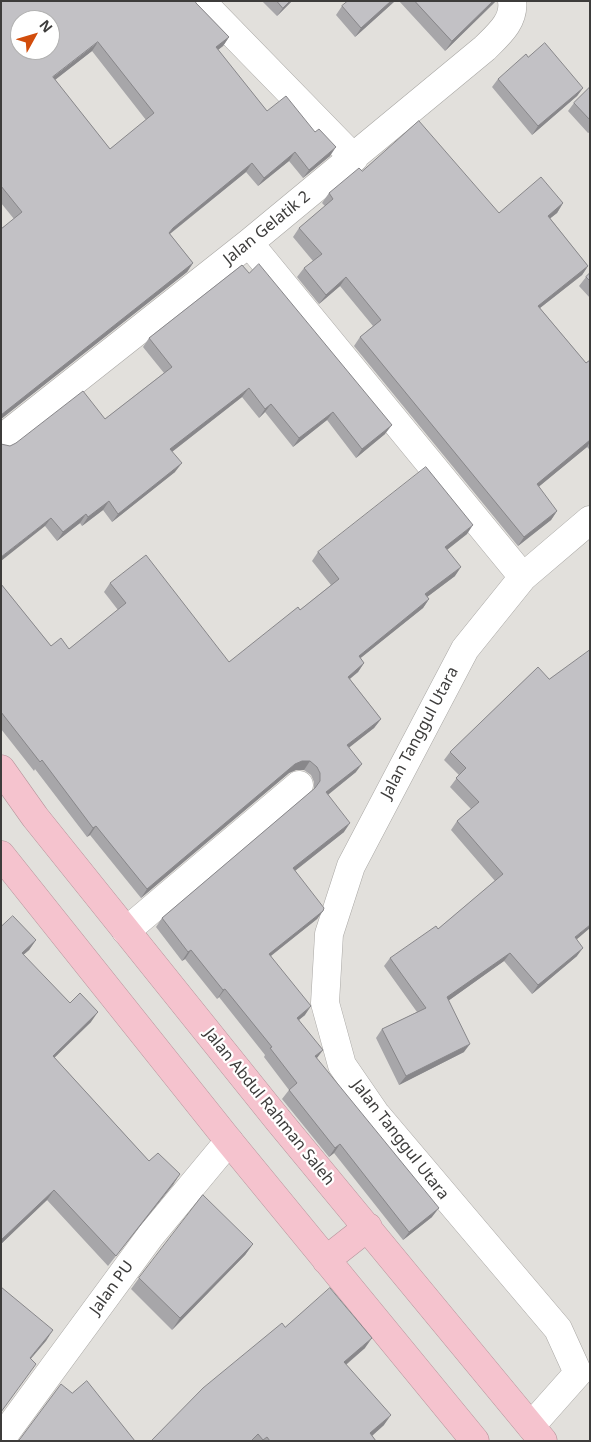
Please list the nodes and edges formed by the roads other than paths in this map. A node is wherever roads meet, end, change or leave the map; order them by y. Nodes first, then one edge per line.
1 (201, 1) edge
2 (512, 1) edge
3 (354, 158) junction
4 (249, 243) junction
5 (1, 439) edge
6 (590, 520) edge
7 (523, 577) junction
8 (1, 768) edge
9 (299, 785) dead end
10 (1, 855) edge
11 (126, 931) junction
12 (229, 1141) junction
13 (368, 1227) junction
14 (326, 1260) junction
15 (584, 1368) edge
16 (537, 1433) edge
17 (1, 1439) edge
18 (474, 1441) edge

1 - 3 street
2 - 3 street, Jalan Gelatik 2
3 - 4 street, Jalan Gelatik 2
4 - 5 street, Jalan Gelatik 2
4 - 7 street
6 - 7 street, Jalan Tanggul Utara
7 - 15 street, Jalan Tanggul Utara
8 - 11 highway, Jalan Abdul Rahman Saleh
9 - 11 street
10 - 12 highway
11 - 13 highway, Jalan Abdul Rahman Saleh
12 - 14 highway
12 - 17 street, Jalan PU
13 - 14 highway
13 - 16 highway, Jalan Abdul Rahman Saleh
14 - 18 highway
15 - 16 street, Jalan Tanggul Utara

